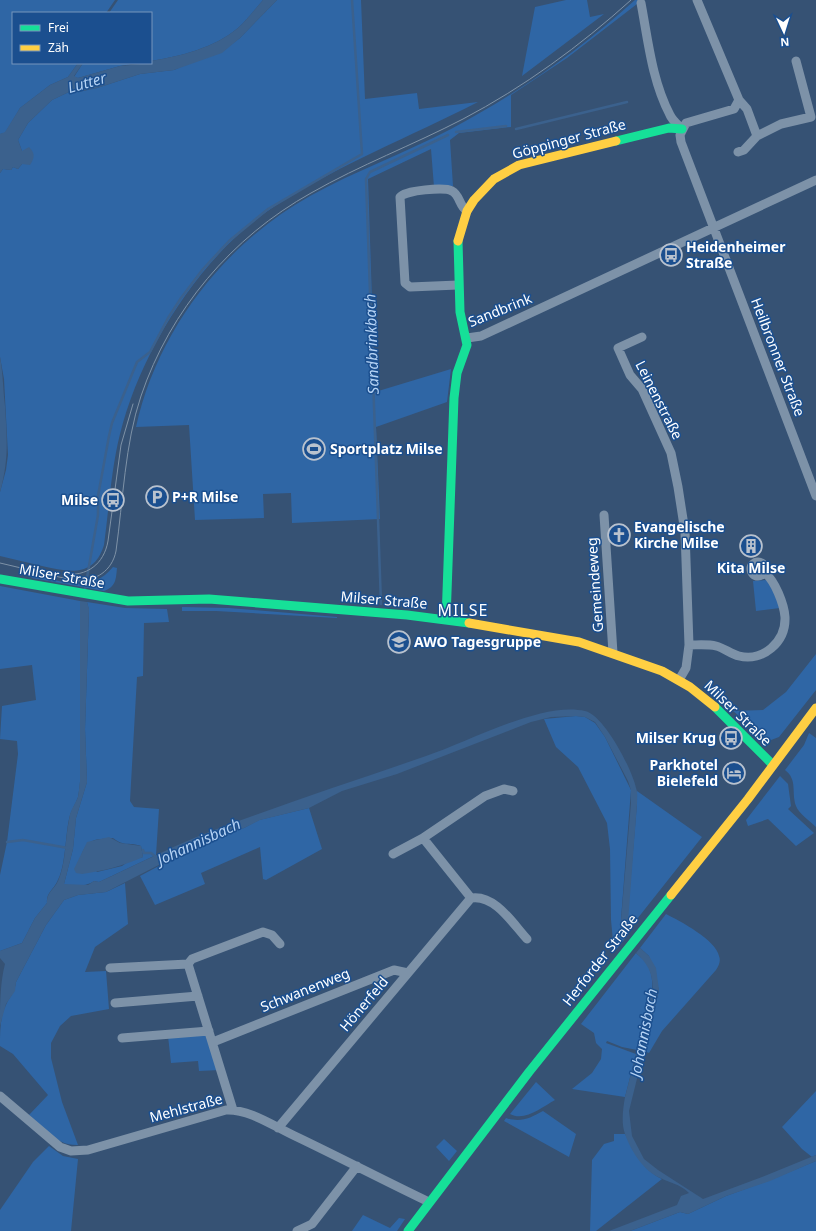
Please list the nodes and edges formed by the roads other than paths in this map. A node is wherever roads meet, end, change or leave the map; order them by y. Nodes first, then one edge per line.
1 (697, 0) edge
2 (641, 3) dead end
3 (796, 60) dead end
4 (739, 100) junction
5 (682, 129) junction
6 (758, 136) junction
7 (738, 152) dead end
8 (816, 180) edge
9 (467, 210) junction
10 (714, 228) junction
11 (458, 285) junction
12 (642, 337) dead end
13 (467, 338) junction
14 (816, 496) edge
15 (604, 516) dead end
16 (765, 572) dead end
17 (0, 579) edge
18 (446, 620) junction
19 (689, 645) junction
20 (613, 653) junction
21 (679, 680) junction
22 (816, 708) edge
23 (773, 765) junction
24 (513, 791) dead end
25 (423, 838) junction
26 (393, 854) dead end
27 (470, 898) junction
28 (527, 939) dead end
29 (280, 944) dead end
30 (188, 964) junction
31 (110, 968) dead end
32 (408, 973) junction
33 (198, 996) junction
34 (115, 1003) dead end
35 (209, 1031) junction
36 (122, 1038) dead end
37 (213, 1042) junction
38 (0, 1096) edge
39 (233, 1110) junction
40 (278, 1128) junction
41 (357, 1166) junction
42 (429, 1202) junction
43 (297, 1231) edge
44 (408, 1231) edge

1 - 4 street
2 - 5 street
3 - 6 street
4 - 5 street
4 - 6 street
5 - 9 main road, Göppinger Straße
5 - 10 street
6 - 7 street
8 - 10 street, Sandbrink
9 - 11 main road, Göppinger Straße
9 - 11 street
10 - 13 street, Sandbrink
10 - 14 street, Heilbronner Straße
11 - 13 main road, Göppinger Straße
12 - 19 street, Leinenstraße
13 - 18 main road, Sandbrink
15 - 20 street, Gemeindeweg
16 - 19 street
17 - 18 main road, Milser Straße
18 - 20 main road, Milser Straße
19 - 21 street, Leinenstraße
20 - 21 main road, Milser Straße
21 - 23 main road, Milser Straße
22 - 23 main road, Herforder Straße
23 - 42 main road, Herforder Straße
24 - 25 street
25 - 26 street
25 - 27 street
27 - 28 street
27 - 32 street, Hönerfeld
29 - 30 street
30 - 31 street
30 - 33 street
32 - 37 street, Schwanenweg
32 - 40 street, Hönerfeld
33 - 34 street
33 - 35 street
35 - 36 street
35 - 37 street
37 - 39 street
38 - 39 street, Mehlstraße
39 - 40 street, Mehlstraße
40 - 41 street, Mehlstraße
41 - 42 street, Mehlstraße
41 - 43 street
42 - 44 main road, Herforder Straße

